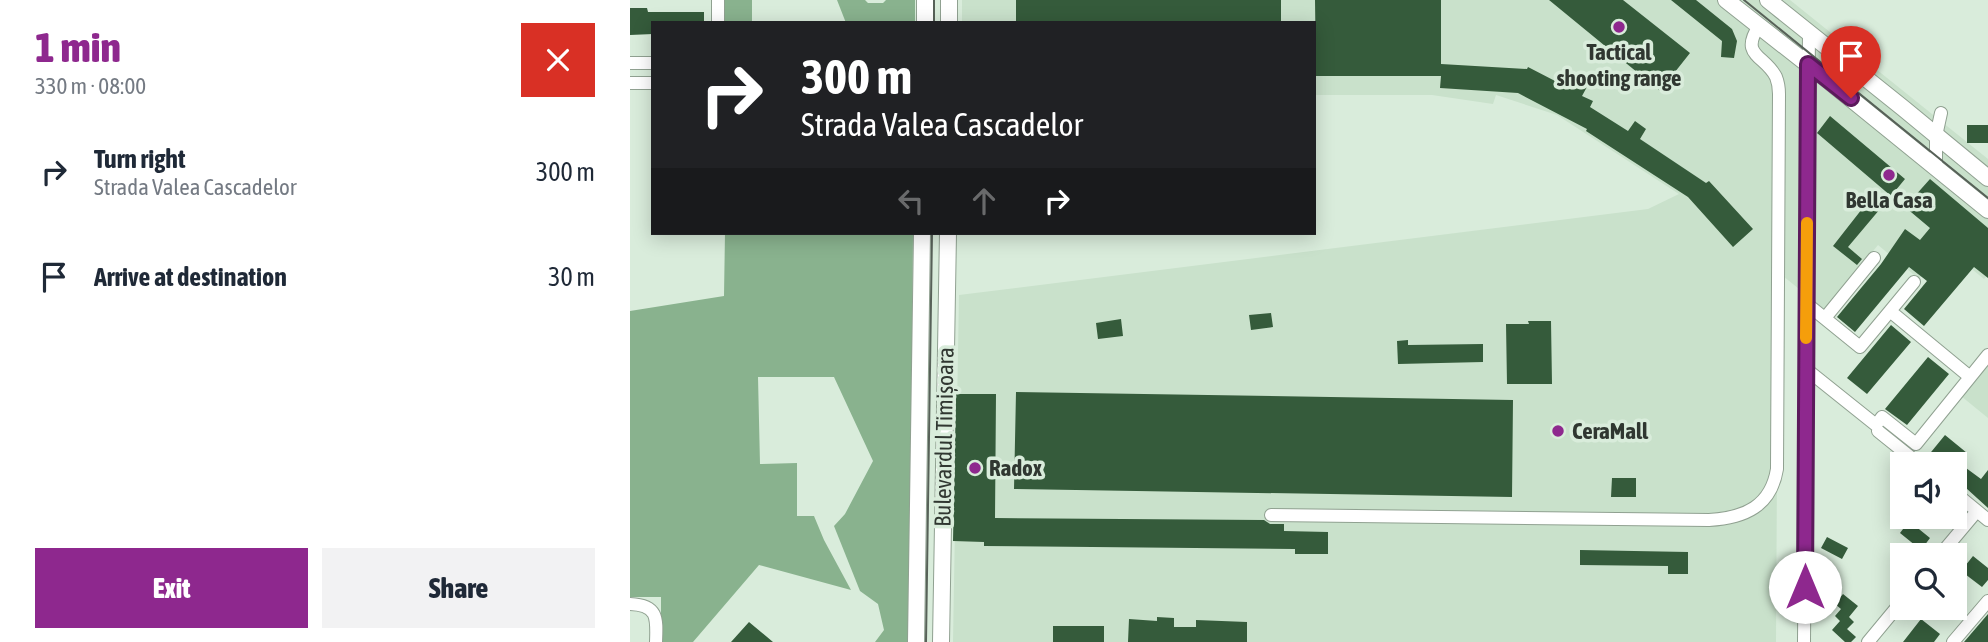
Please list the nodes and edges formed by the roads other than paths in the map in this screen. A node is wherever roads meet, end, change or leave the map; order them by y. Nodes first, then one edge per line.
1 (718, 0) edge
2 (925, 0) edge
3 (949, 0) edge
4 (1726, 0) edge
5 (1768, 0) edge
6 (718, 21) edge
7 (925, 21) edge
8 (949, 21) edge
9 (1759, 26) junction
10 (1809, 32) junction
11 (651, 63) edge
12 (630, 64) edge
13 (1808, 64) junction
14 (630, 83) edge
15 (651, 83) edge
16 (1941, 113) dead end
17 (1936, 136) junction
18 (1936, 168) junction
19 (1988, 178) edge
20 (1988, 210) edge
21 (922, 235) edge
22 (948, 235) edge
23 (1874, 258) dead end
24 (1914, 282) dead end
25 (1807, 304) junction
26 (1890, 311) junction
27 (1825, 318) junction
28 (1988, 355) edge
29 (1806, 369) junction
30 (1970, 377) junction
31 (920, 380) junction
32 (945, 380) junction
33 (1878, 431) dead end
34 (1904, 452) edge
35 (918, 501) junction
36 (942, 501) junction
37 (1967, 503) edge
38 (1977, 511) junction
39 (1271, 515) dead end
40 (1988, 520) edge
41 (1950, 543) edge
42 (1988, 601) edge
43 (630, 604) edge
44 (1890, 615) edge
45 (656, 642) edge
46 (916, 642) edge
47 (941, 642) edge
48 (1804, 642) edge
49 (1868, 642) edge
50 (1954, 642) edge

1 - 6 street
2 - 7 main road
3 - 8 main road
4 - 9 main road
5 - 10 main road
9 - 13 main road
9 - 39 street
10 - 13 street
10 - 17 main road
11 - 12 street
13 - 18 main road
13 - 25 street
14 - 15 street
16 - 17 street
17 - 18 street
17 - 19 main road
18 - 20 main road
21 - 31 main road, Bulevardul Timișoara
22 - 32 main road, Bulevardul Timișoara
23 - 27 street
24 - 26 street
25 - 27 street
25 - 29 street
26 - 27 street
26 - 30 street
28 - 30 street
29 - 30 street
29 - 48 street
31 - 32 street
31 - 35 main road, Bulevardul Timișoara
32 - 36 main road, Bulevardul Timișoara
33 - 34 street
35 - 36 main road
35 - 46 main road, Bulevardul Timișoara
36 - 47 main road, Bulevardul Timișoara
37 - 38 street
38 - 40 street
38 - 41 street
42 - 50 street
43 - 45 street
44 - 49 street

